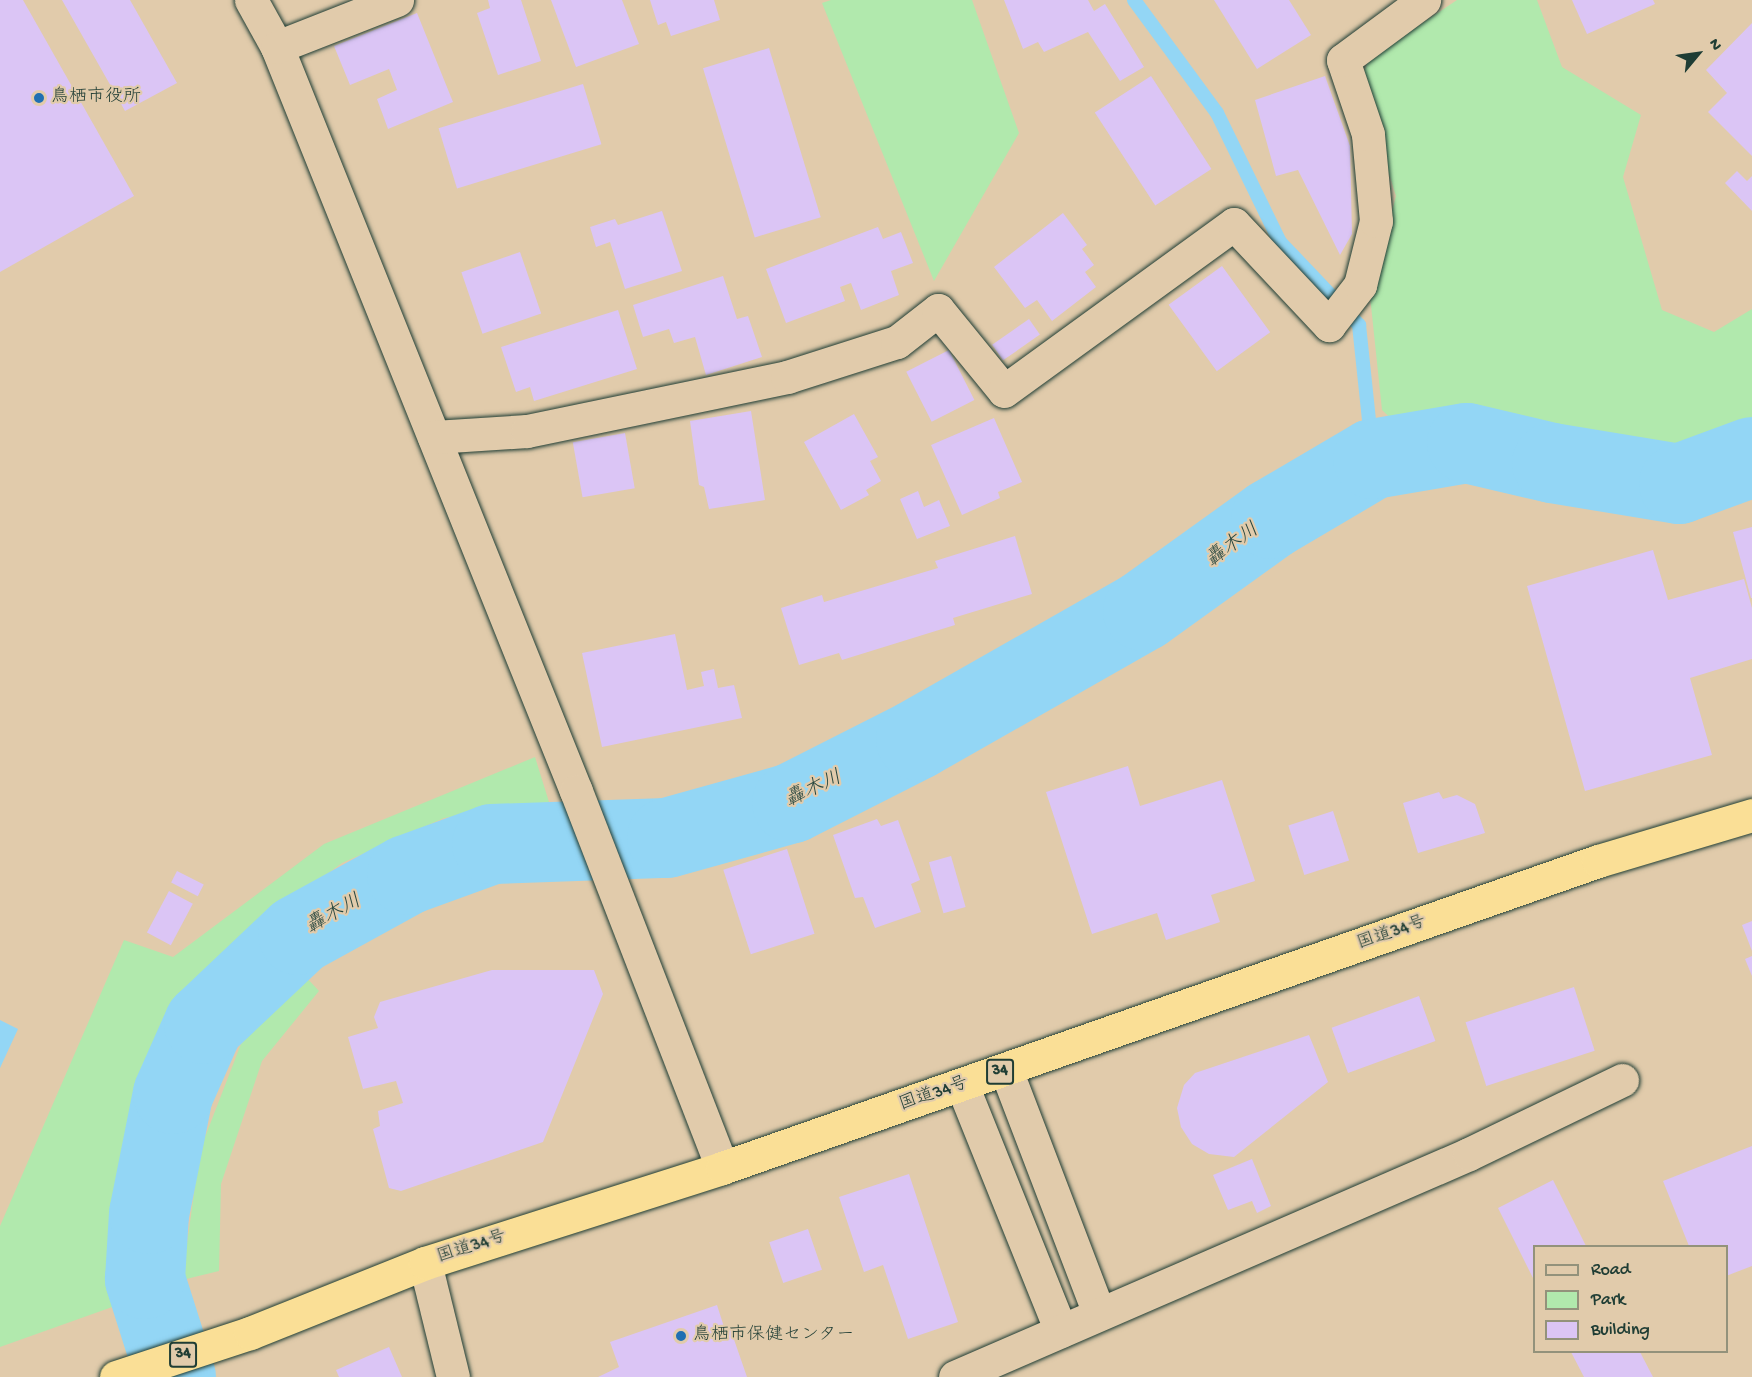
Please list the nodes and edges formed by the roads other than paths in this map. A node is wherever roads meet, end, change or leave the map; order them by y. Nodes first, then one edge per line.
1 (251, 0) edge
2 (397, 0) edge
3 (1424, 0) edge
4 (277, 47) junction
5 (434, 437) junction
6 (1752, 815) edge
7 (1006, 1070) junction
8 (1622, 1080) dead end
9 (962, 1085) junction
10 (722, 1168) junction
11 (425, 1263) junction
12 (1099, 1314) junction
13 (1061, 1330) junction
14 (116, 1377) edge
15 (453, 1377) edge
16 (956, 1377) edge

1 - 4 street
2 - 4 street
3 - 5 street
4 - 5 street
5 - 10 street
6 - 7 highway, 国道34号 / 34
7 - 9 highway, 国道34号 / 34
7 - 12 street
8 - 12 street
9 - 10 highway, 国道34号 / 34
9 - 13 street
10 - 11 highway, 国道34号 / 34
11 - 14 highway, 国道34号 / 34
11 - 15 street
12 - 13 street
13 - 16 street

